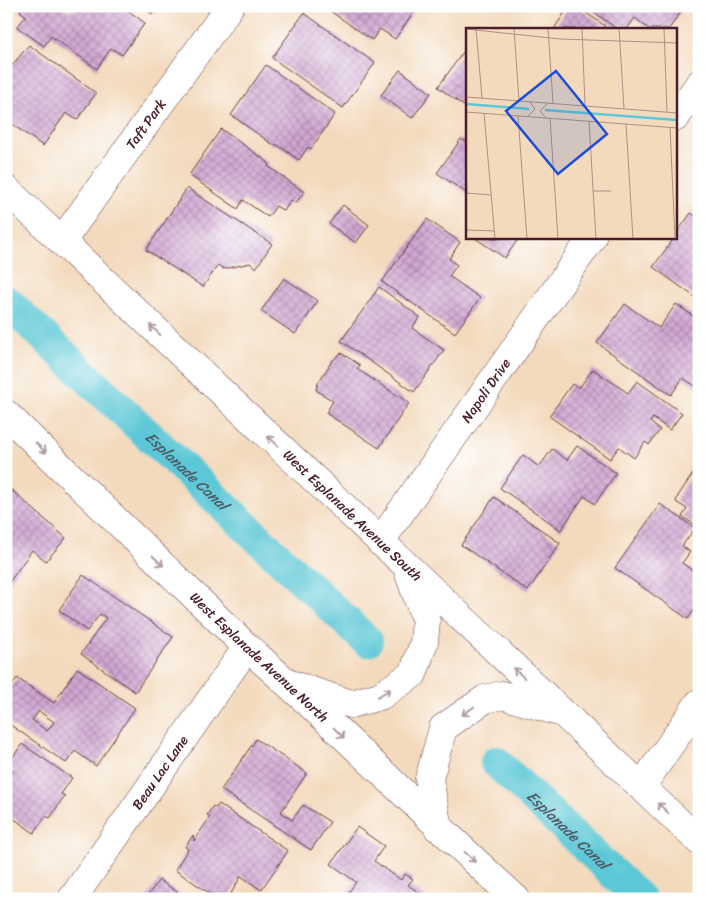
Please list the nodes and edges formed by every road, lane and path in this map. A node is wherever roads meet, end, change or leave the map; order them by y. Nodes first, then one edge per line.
1 (230, 6) edge
2 (699, 84) edge
3 (678, 113) edge
4 (6, 189) edge
5 (591, 239) edge
6 (62, 242) junction
7 (6, 414) edge
8 (380, 542) junction
9 (408, 569) junction
10 (247, 647) junction
11 (288, 683) junction
12 (699, 703) edge
13 (562, 713) junction
14 (641, 787) junction
15 (438, 828) junction
16 (699, 841) edge
17 (72, 899) edge
18 (516, 899) edge

1 - 6 main road, Taft Park
2 - 3 main road
4 - 6 main road, West Esplanade Avenue South
5 - 8 main road, Napoli Drive
8 -> 6 main road, West Esplanade Avenue South
7 -> 10 main road, West Esplanade Avenue North
8 - 9 main road, West Esplanade Avenue South
11 -> 9 main road
13 -> 9 main road, West Esplanade Avenue South
10 - 11 main road, West Esplanade Avenue North
10 - 17 main road, Beau Lac Lane
11 -> 15 main road, West Esplanade Avenue North
12 - 14 main road
13 - 14 main road, West Esplanade Avenue South
13 -> 15 main road
16 -> 14 main road, West Esplanade Avenue South
15 -> 18 main road, West Esplanade Avenue North

